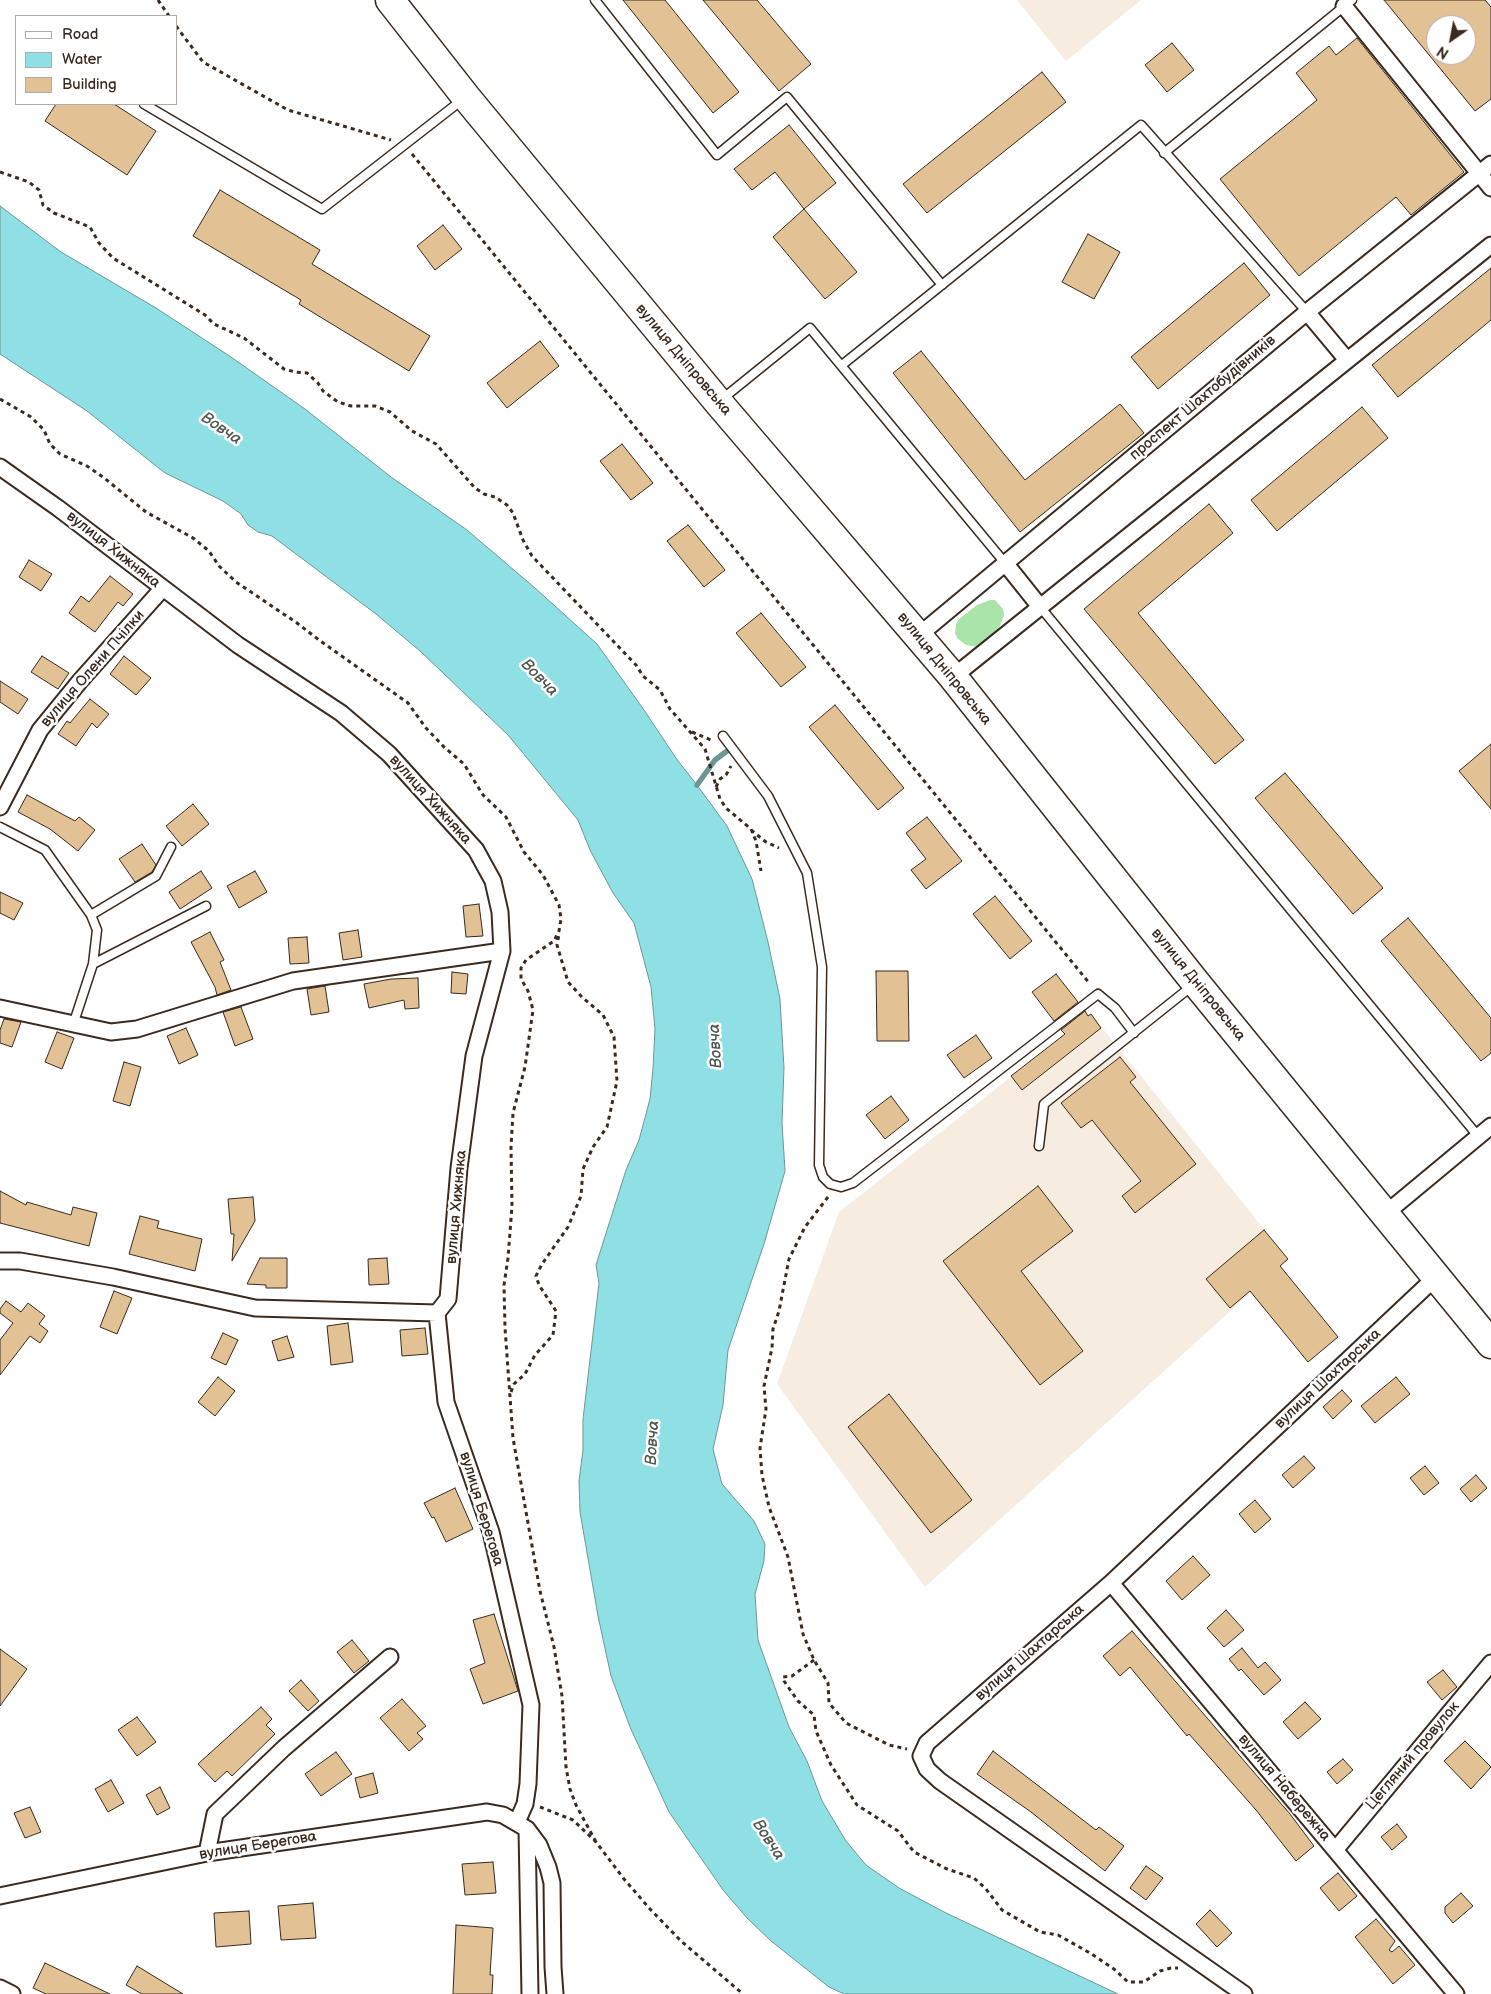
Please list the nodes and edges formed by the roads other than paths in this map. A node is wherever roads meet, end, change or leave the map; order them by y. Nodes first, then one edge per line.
1 (390, 0) edge
2 (595, 0) edge
3 (1348, 3) edge
4 (466, 97) junction
5 (146, 105) edge
6 (1164, 153) junction
7 (1485, 169) edge
8 (1491, 188) edge
9 (1491, 245) edge
10 (942, 285) junction
11 (1307, 312) junction
12 (1347, 360) junction
13 (842, 365) junction
14 (718, 402) junction
15 (0, 467) edge
16 (1005, 563) junction
17 (163, 588) junction
18 (1041, 608) junction
19 (918, 636) junction
20 (953, 677) junction
21 (726, 738) road end
22 (0, 806) edge
23 (0, 827) edge
24 (171, 847) dead end
25 (206, 906) dead end
26 (92, 914) junction
27 (502, 951) junction
28 (93, 964) junction
29 (1196, 983) junction
30 (0, 1008) edge
31 (73, 1025) junction
32 (1134, 1033) junction
33 (1491, 1126) edge
34 (1478, 1136) junction
35 (1039, 1146) dead end
36 (1385, 1214) junction
37 (0, 1261) edge
38 (1436, 1277) junction
39 (437, 1314) junction
40 (1491, 1344) edge
41 (1111, 1583) junction
42 (390, 1657) dead end
43 (1491, 1663) edge
44 (522, 1826) junction
45 (1336, 1849) junction
46 (207, 1853) junction
47 (0, 1896) edge
48 (0, 1988) edge
49 (12, 1994) edge
50 (530, 1994) edge
51 (555, 1994) edge
52 (1244, 1994) edge
53 (1456, 1994) edge

1 - 4 highway, вулиця Дніпровська
2 - 10 lane
3 - 6 lane
3 - 7 street
4 - 5 lane
4 - 14 highway, вулиця Дніпровська
6 - 10 lane
6 - 11 lane
7 - 8 street
7 - 11 street, проспект Шахтобудівників
9 - 12 street
10 - 13 lane
11 - 12 street
11 - 16 street, проспект Шахтобудівників
12 - 18 street
13 - 14 lane
13 - 16 lane
14 - 19 highway, вулиця Дніпровська
15 - 17 street, вулиця Хижняка
16 - 18 street
16 - 19 street, проспект Шахтобудівників
17 - 22 street, вулиця Олени Пчілки
17 - 27 street, вулиця Хижняка
18 - 20 street
18 - 34 lane
19 - 20 highway, вулиця Дніпровська
20 - 29 highway, вулиця Дніпровська
21 - 32 lane
23 - 26 lane
24 - 26 lane
25 - 28 lane
26 - 28 lane
27 - 31 street
27 - 39 street, вулиця Хижняка
28 - 31 lane
29 - 32 lane
29 - 36 highway, вулиця Дніпровська
30 - 31 street
32 - 35 lane
33 - 34 street
34 - 36 street
36 - 38 highway, вулиця Дніпровська
37 - 39 street
38 - 40 highway, вулиця Дніпровська
38 - 41 street, вулиця Шахтарська
39 - 44 street, вулиця Берегова
41 - 45 street, вулиця Набережна
41 - 52 street, вулиця Шахтарська
42 - 46 street
43 - 45 street, Цегляний провулок
44 - 46 street, вулиця Берегова
44 - 50 street, вулиця Берегова
44 - 51 street
45 - 53 street, вулиця Набережна
46 - 47 street, вулиця Берегова
48 - 49 street

